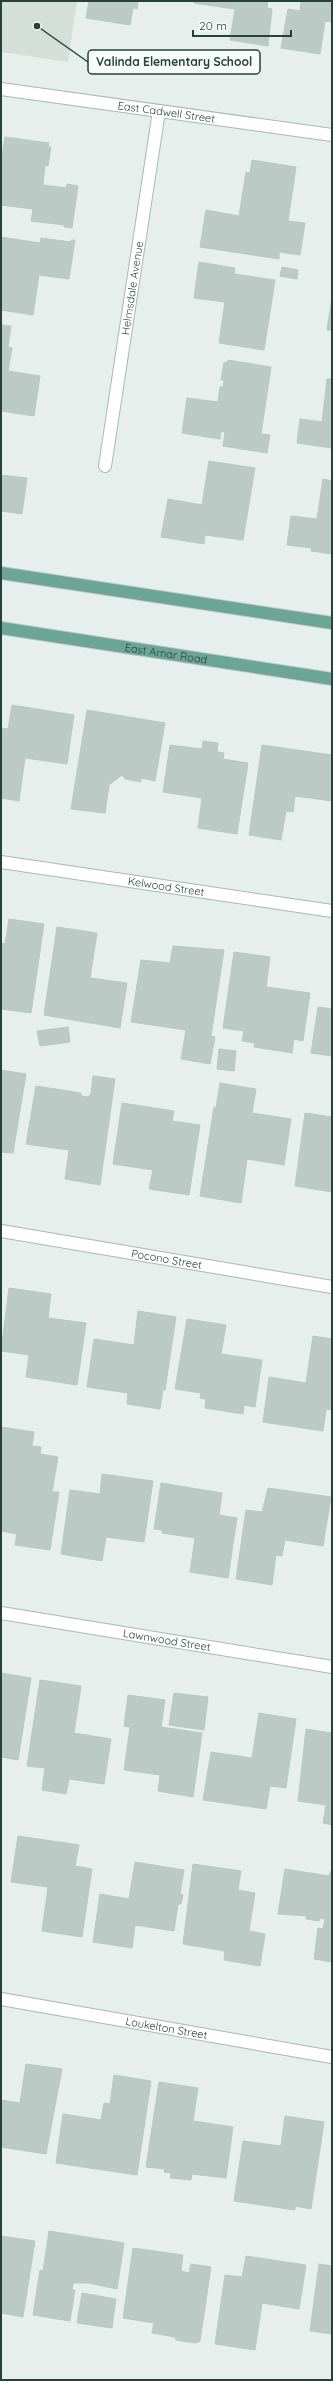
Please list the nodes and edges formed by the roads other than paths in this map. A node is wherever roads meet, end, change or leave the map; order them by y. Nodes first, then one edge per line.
1 (1, 89) edge
2 (159, 111) junction
3 (332, 135) edge
4 (105, 466) dead end
5 (1, 573) edge
6 (332, 623) edge
7 (1, 628) edge
8 (332, 679) edge
9 (1, 862) edge
10 (332, 911) edge
11 (1, 1231) edge
12 (332, 1287) edge
13 (1, 1613) edge
14 (332, 1667) edge
15 (1, 1999) edge
16 (332, 2057) edge

1 - 2 street, East Cadwell Street
2 - 3 street, East Cadwell Street
2 - 4 street, Helmsdale Avenue
5 - 6 main road
7 - 8 main road, East Amar Road
9 - 10 street, Kelwood Street
11 - 12 street, Pocono Street
13 - 14 street, Lawnwood Street
15 - 16 street, Loukelton Street

